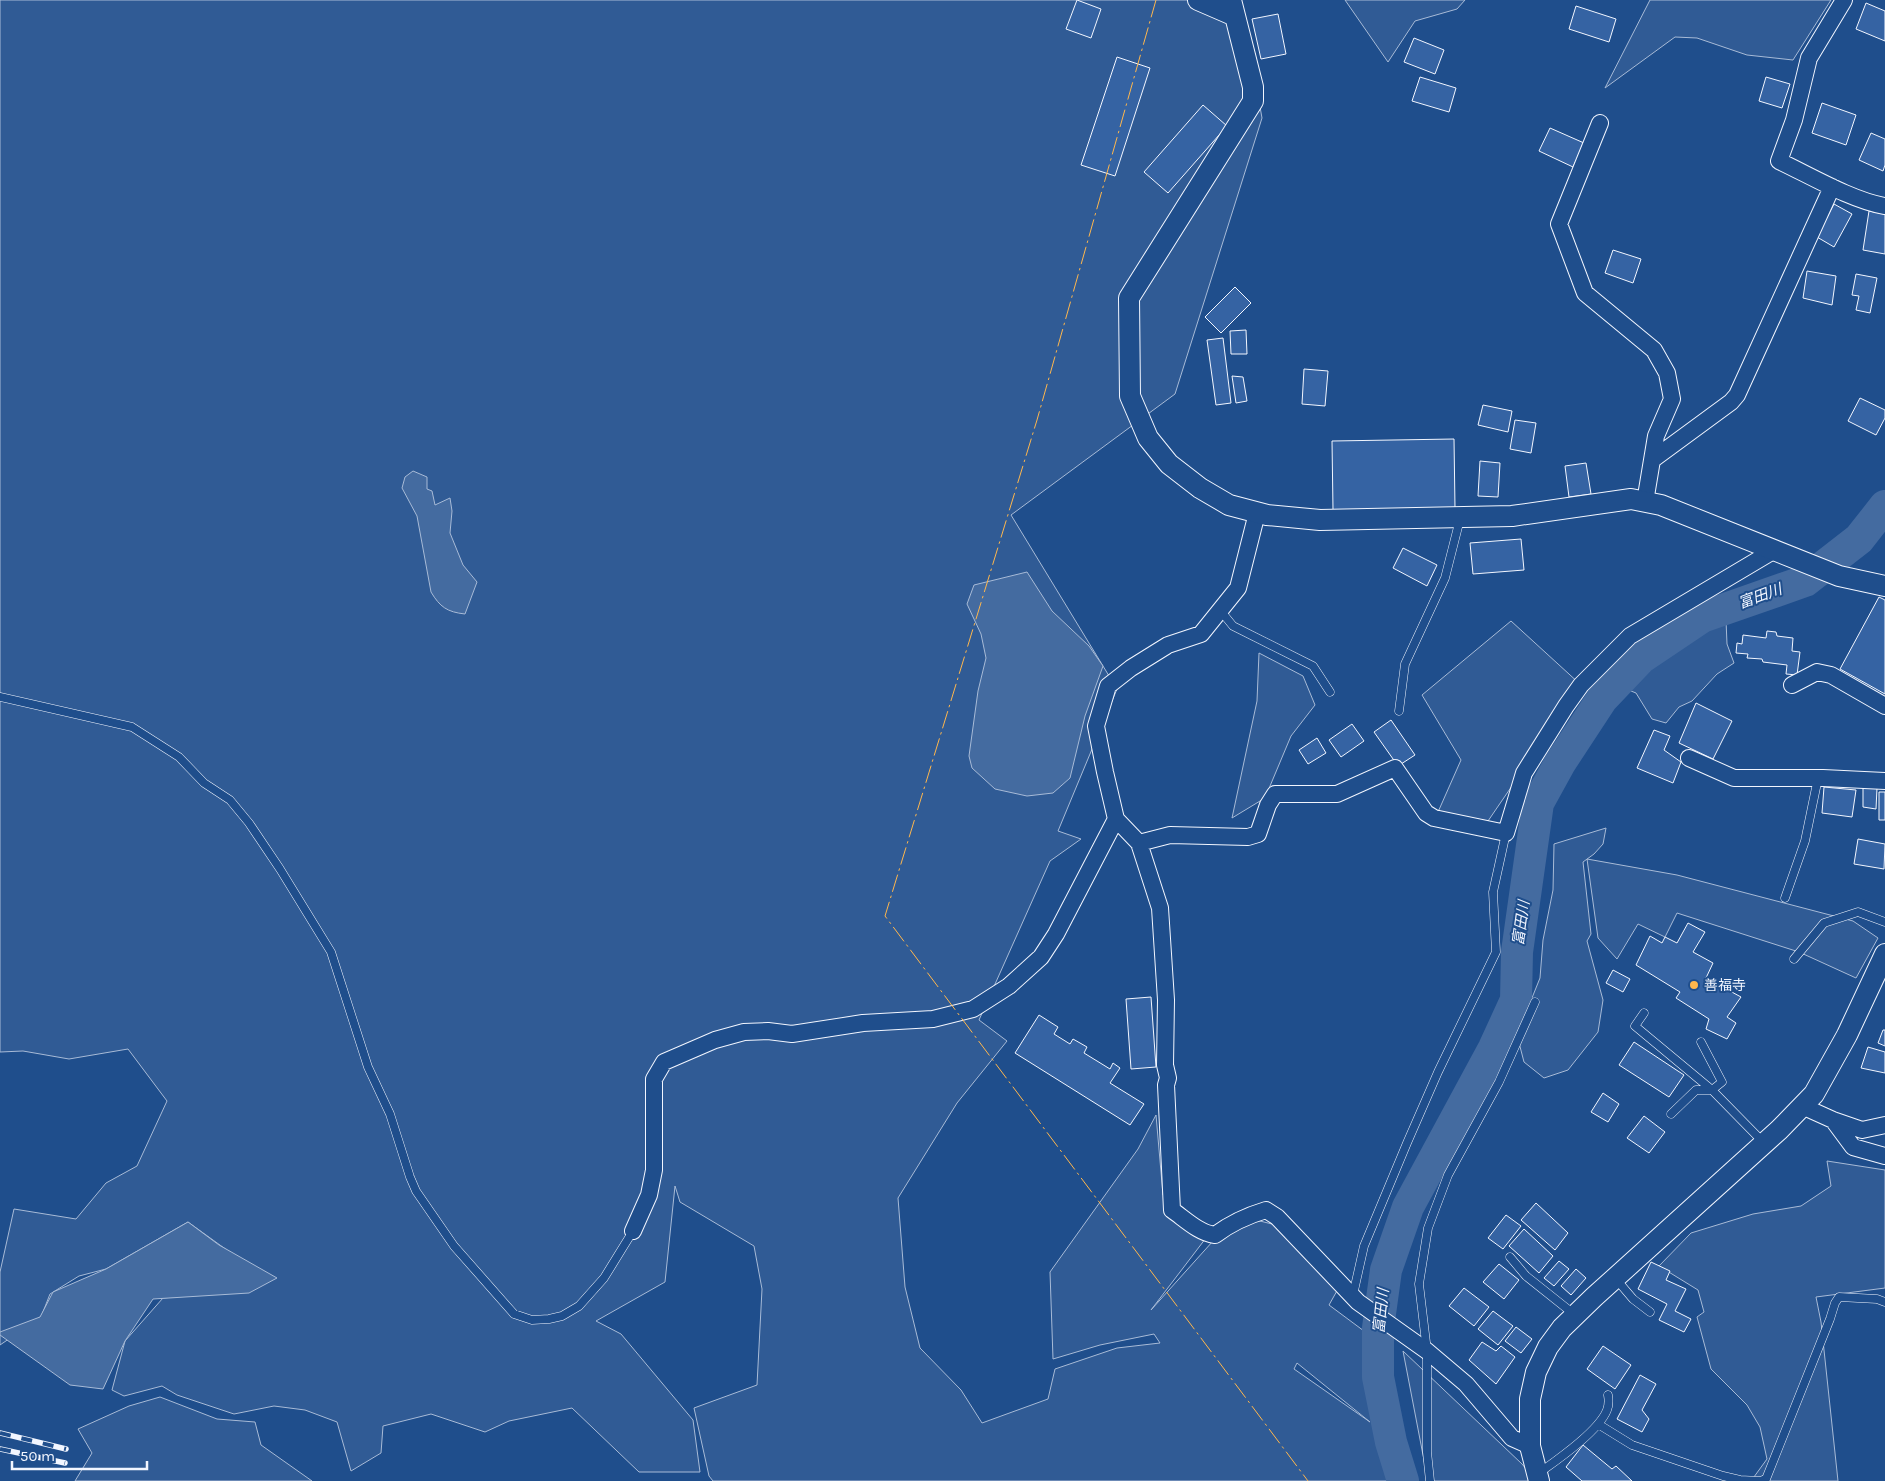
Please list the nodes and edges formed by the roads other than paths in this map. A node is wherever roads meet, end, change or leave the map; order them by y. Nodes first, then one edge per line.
1 (1198, 0) edge
2 (1844, 0) edge
3 (1233, 8) edge
4 (1600, 123) dead end
5 (1832, 187) junction
6 (1885, 206) edge
7 (1652, 460) junction
8 (1645, 502) junction
9 (1257, 513) junction
10 (1460, 517) junction
11 (1774, 551) junction
12 (1885, 586) edge
13 (1220, 610) junction
14 (1792, 685) dead end
15 (1330, 692) dead end
16 (0, 697) edge
17 (1885, 706) edge
18 (1399, 711) dead end
19 (1689, 758) dead end
20 (1818, 778) junction
21 (1885, 781) edge
22 (1116, 819) junction
23 (1506, 833) junction
24 (1139, 843) junction
25 (1785, 898) dead end
26 (1885, 922) edge
27 (1885, 954) edge
28 (1794, 959) dead end
29 (1535, 1002) dead end
30 (1644, 1013) dead end
31 (1701, 1042) dead end
32 (1712, 1090) junction
33 (1802, 1106) junction
34 (1671, 1114) dead end
35 (1833, 1120) junction
36 (1885, 1125) edge
37 (1764, 1143) junction
38 (1885, 1156) edge
39 (633, 1231) joint
40 (1510, 1257) dead end
41 (1615, 1278) junction
42 (1355, 1299) junction
43 (1885, 1302) edge
44 (1650, 1312) dead end
45 (1575, 1315) junction
46 (1427, 1351) junction
47 (1608, 1395) dead end
48 (1598, 1424) junction
49 (1530, 1446) junction
50 (1538, 1478) edge
51 (1430, 1481) edge

1 - 3 street
2 - 5 street
3 - 9 street
4 - 7 street
5 - 6 street
5 - 7 street
7 - 8 street
8 - 10 street
8 - 11 street
9 - 10 street
9 - 13 street
10 - 18 lane
11 - 12 street
11 - 23 street
13 - 15 lane
13 - 22 street
14 - 17 street
16 - 39 lane
19 - 20 street
20 - 21 street
20 - 25 lane
22 - 24 street
22 - 39 street
23 - 24 street
23 - 42 lane
24 - 42 street
26 - 28 lane
27 - 33 street
29 - 46 lane
30 - 32 lane
31 - 32 lane
32 - 34 lane
32 - 37 lane
33 - 35 street
33 - 37 street
35 - 36 street
35 - 38 street
37 - 41 street
40 - 45 lane
41 - 44 lane
41 - 45 street
42 - 46 street
43 - 48 lane
45 - 49 street
46 - 49 street
46 - 51 lane
47 - 48 lane
48 - 50 lane
49 - 50 street

